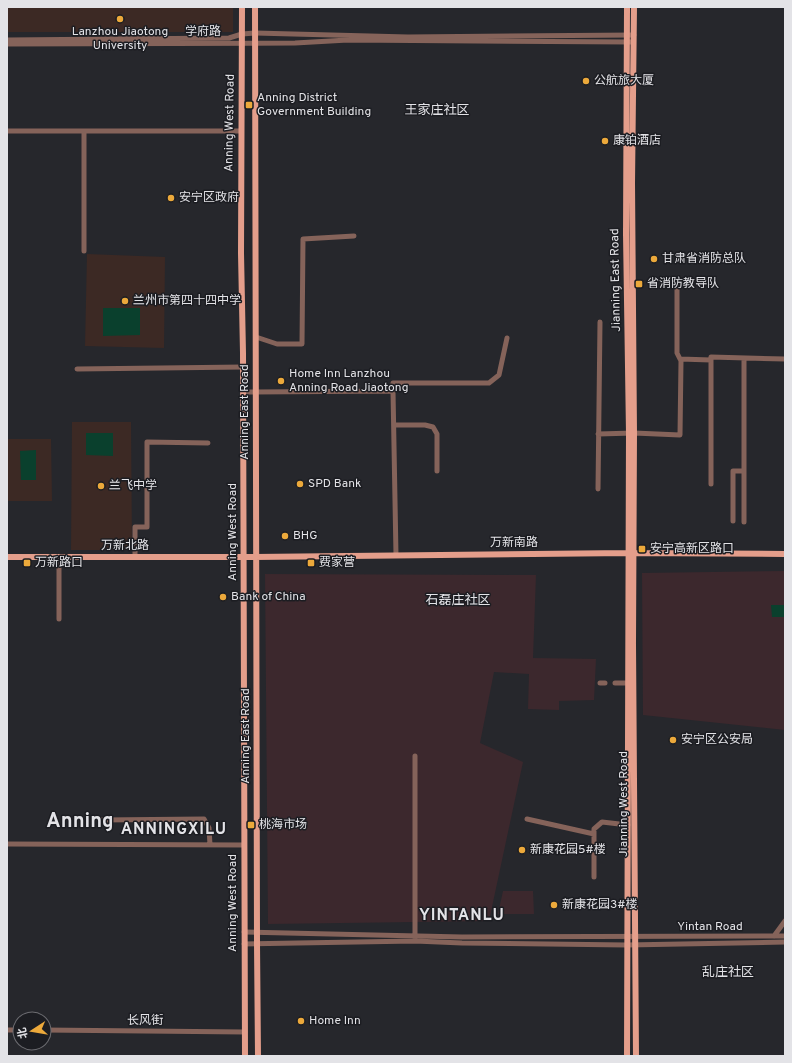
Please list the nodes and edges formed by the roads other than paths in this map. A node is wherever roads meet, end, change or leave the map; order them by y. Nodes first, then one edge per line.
1 (627, 7) edge
2 (634, 7) edge
3 (242, 8) edge
4 (255, 8) edge
5 (256, 33) junction
6 (242, 34) junction
7 (630, 39) junction
8 (7, 40) edge
9 (242, 42) junction
10 (255, 42) junction
11 (7, 44) edge
12 (7, 131) edge
13 (84, 131) junction
14 (241, 131) junction
15 (354, 236) dead end
16 (84, 251) dead end
17 (677, 280) dead end
18 (600, 322) dead end
19 (256, 337) junction
20 (507, 338) dead end
21 (744, 358) junction
22 (680, 359) junction
23 (785, 359) edge
24 (711, 360) junction
25 (243, 367) junction
26 (77, 368) dead end
27 (393, 390) junction
28 (243, 392) junction
29 (256, 392) junction
30 (394, 425) junction
31 (632, 432) junction
32 (598, 434) junction
33 (208, 443) dead end
34 (437, 471) dead end
35 (744, 471) junction
36 (711, 484) dead end
37 (598, 489) dead end
38 (733, 521) dead end
39 (744, 522) dead end
40 (631, 553) junction
41 (785, 554) edge
42 (396, 555) junction
43 (135, 556) junction
44 (256, 556) junction
45 (7, 557) edge
46 (58, 557) junction
47 (244, 557) junction
48 (59, 619) dead end
49 (615, 683) dead end
50 (627, 683) junction
51 (415, 756) dead end
52 (527, 819) dead end
53 (101, 820) dead end
54 (628, 825) junction
55 (594, 834) junction
56 (7, 844) edge
57 (210, 845) junction
58 (244, 846) junction
59 (594, 877) dead end
60 (244, 909) junction
61 (257, 909) junction
62 (785, 922) edge
63 (244, 932) junction
64 (257, 932) junction
65 (774, 936) junction
66 (785, 936) edge
67 (627, 937) junction
68 (636, 937) junction
69 (415, 939) junction
70 (785, 942) edge
71 (244, 944) junction
72 (257, 944) junction
73 (627, 945) junction
74 (636, 945) junction
75 (244, 971) junction
76 (257, 972) junction
77 (52, 1030) edge
78 (245, 1032) junction
79 (245, 1056) edge
80 (258, 1056) edge
81 (627, 1056) edge
82 (636, 1056) edge

1 - 7 main road, Jianning East Road
2 - 7 main road, Jianning East Road
3 - 4 main road
3 - 6 main road, Anning West Road
4 - 5 main road, Anning East Road
5 - 6 street, 学府路
5 - 7 street, 学府路
5 - 10 main road, Anning East Road
6 - 8 street, 学府路
6 - 9 main road, Anning West Road
7 - 10 street, 学府路
7 - 31 main road, Jianning East Road
9 - 10 street, 学府路
9 - 11 street, 学府路
9 - 14 main road, Anning West Road
10 - 19 main road, Anning East Road
12 - 13 street
13 - 14 street
13 - 16 street
14 - 25 main road, Anning West Road
15 - 19 street
17 - 22 street
18 - 32 street
19 - 29 main road, Anning East Road
20 - 27 street
21 - 23 street
21 - 24 street
21 - 35 street
22 - 24 street
22 - 31 street
24 - 36 street
25 - 26 street
25 - 28 main road, Anning West Road
27 - 29 street
27 - 30 street
28 - 29 street
28 - 47 main road, Anning West Road
29 - 44 main road, Anning East Road
30 - 34 street
30 - 42 street
31 - 32 street
31 - 40 main road, Jianning East Road
32 - 37 street
33 - 43 street
35 - 38 street
35 - 39 street
40 - 41 main road, 万新南路
40 - 42 main road, 万新南路
40 - 50 main road, Jianning West Road
40 - 68 main road, Jianning West Road
42 - 44 main road, 万新南路
43 - 46 main road, 万新北路
43 - 47 main road, 万新北路
44 - 47 main road, 万新南路
44 - 61 main road, Anning East Road
45 - 46 main road, 万新北路
46 - 48 street
47 - 58 main road, Anning West Road
49 - 50 street
50 - 54 main road, Jianning West Road
51 - 69 street
52 - 55 street
53 - 57 street
54 - 55 street
54 - 67 main road, Jianning West Road
55 - 59 street
56 - 57 street
57 - 58 street
58 - 60 main road, Anning West Road
60 - 61 main road
60 - 63 main road, Anning West Road
61 - 64 main road, Anning East Road
62 - 65 street
63 - 64 street
63 - 71 main road, Anning West Road
64 - 69 street
64 - 72 main road, Anning East Road
65 - 66 street, Yintan Road
65 - 68 street, Yintan Road
67 - 68 street, Yintan Road
67 - 69 street, Yintan Road
67 - 73 main road, Jianning West Road
68 - 74 main road, Jianning West Road
69 - 72 street
69 - 73 street, Yintan Road
70 - 74 street, Yintan Road
71 - 72 street
71 - 75 main road, Anning West Road
72 - 76 main road, Anning East Road
73 - 74 street, Yintan Road
73 - 81 main road, Jianning West Road
74 - 82 main road, Jianning West Road
75 - 76 main road
75 - 78 main road, Anning West Road
76 - 80 main road, Anning East Road
77 - 78 street, 长风街
78 - 79 main road, Anning West Road

